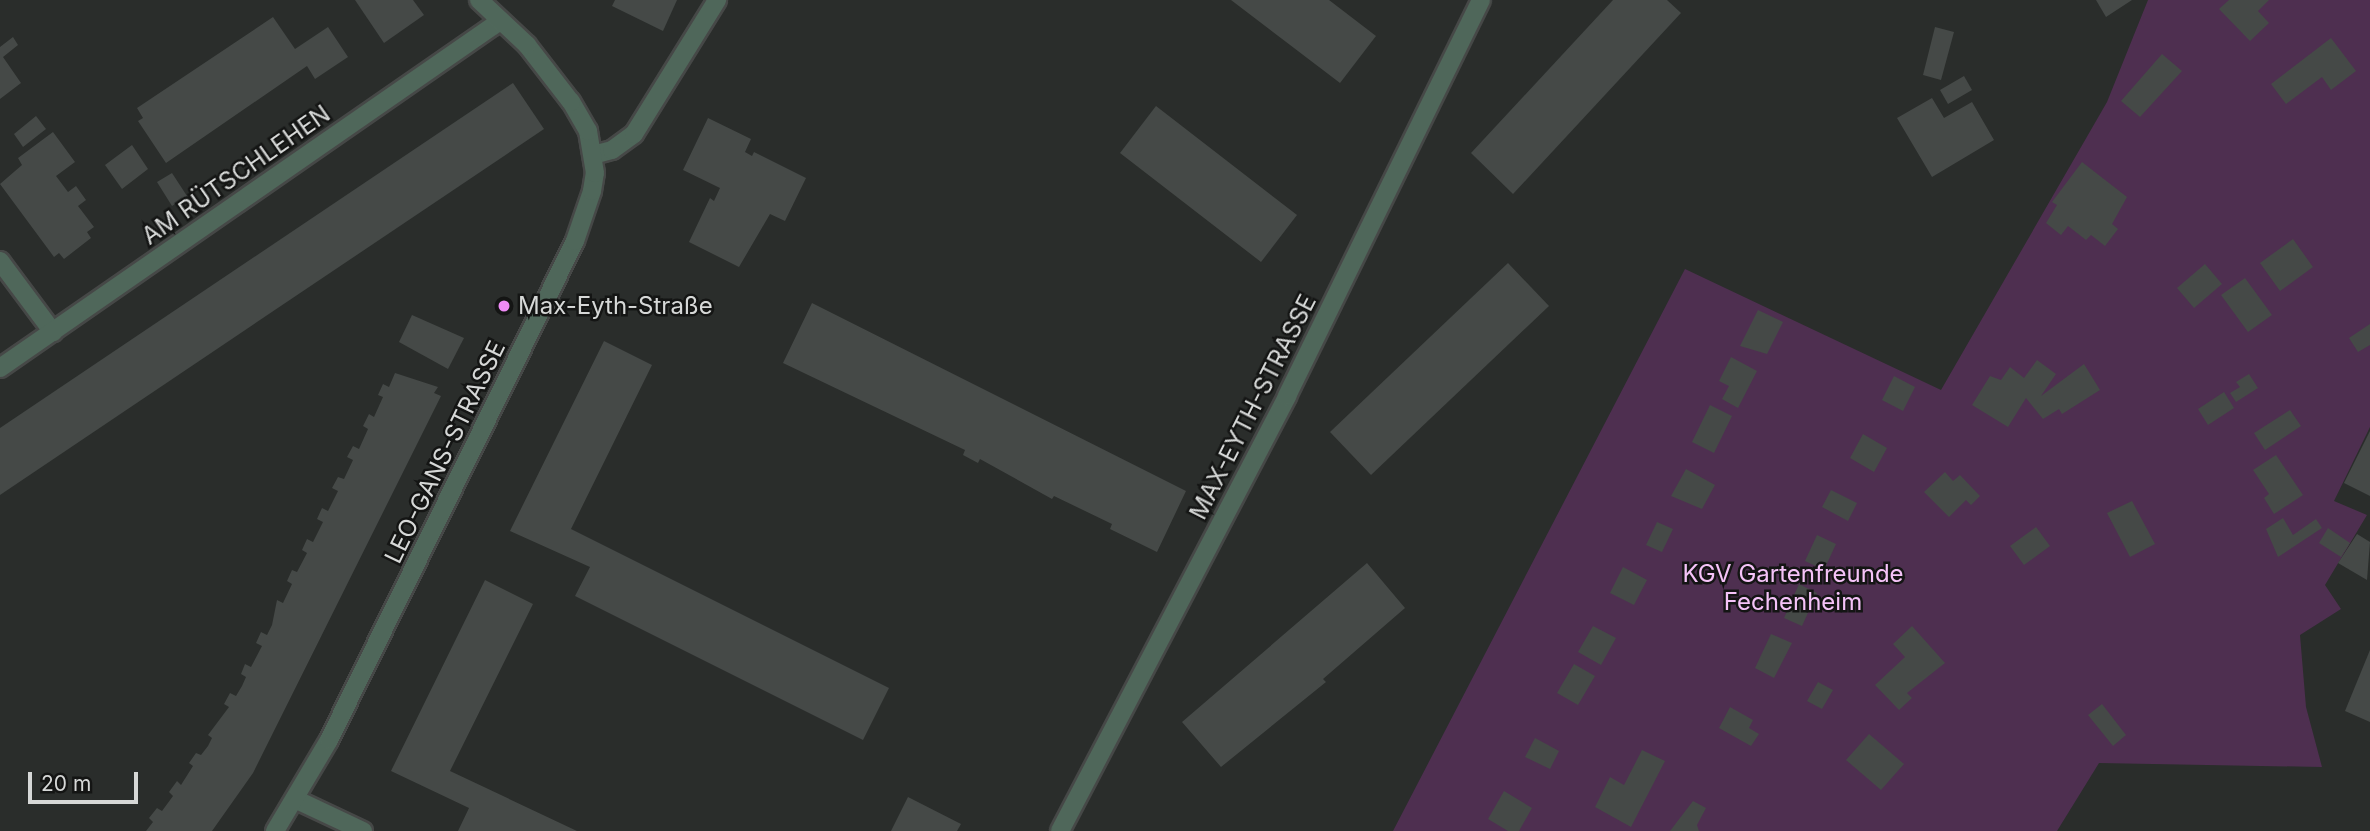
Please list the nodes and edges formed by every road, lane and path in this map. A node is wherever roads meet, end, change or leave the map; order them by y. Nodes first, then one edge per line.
1 (480, 0) edge
2 (717, 0) edge
3 (1481, 0) edge
4 (499, 21) junction
5 (593, 155) junction
6 (0, 261) edge
7 (53, 332) junction
8 (0, 368) edge
9 (297, 800) junction
10 (275, 831) edge
11 (363, 831) edge
12 (1060, 831) edge

1 - 4 street, LEO-GANS-STRASSE
2 - 5 street
3 - 12 street, MAX-EYTH-STRASSE
4 - 5 street, LEO-GANS-STRASSE
4 - 7 street, AM RÜTSCHLEHEN
5 - 9 street, LEO-GANS-STRASSE
6 - 7 street
7 - 8 street, AM RÜTSCHLEHEN
9 - 10 street, LEO-GANS-STRASSE
9 - 11 street

